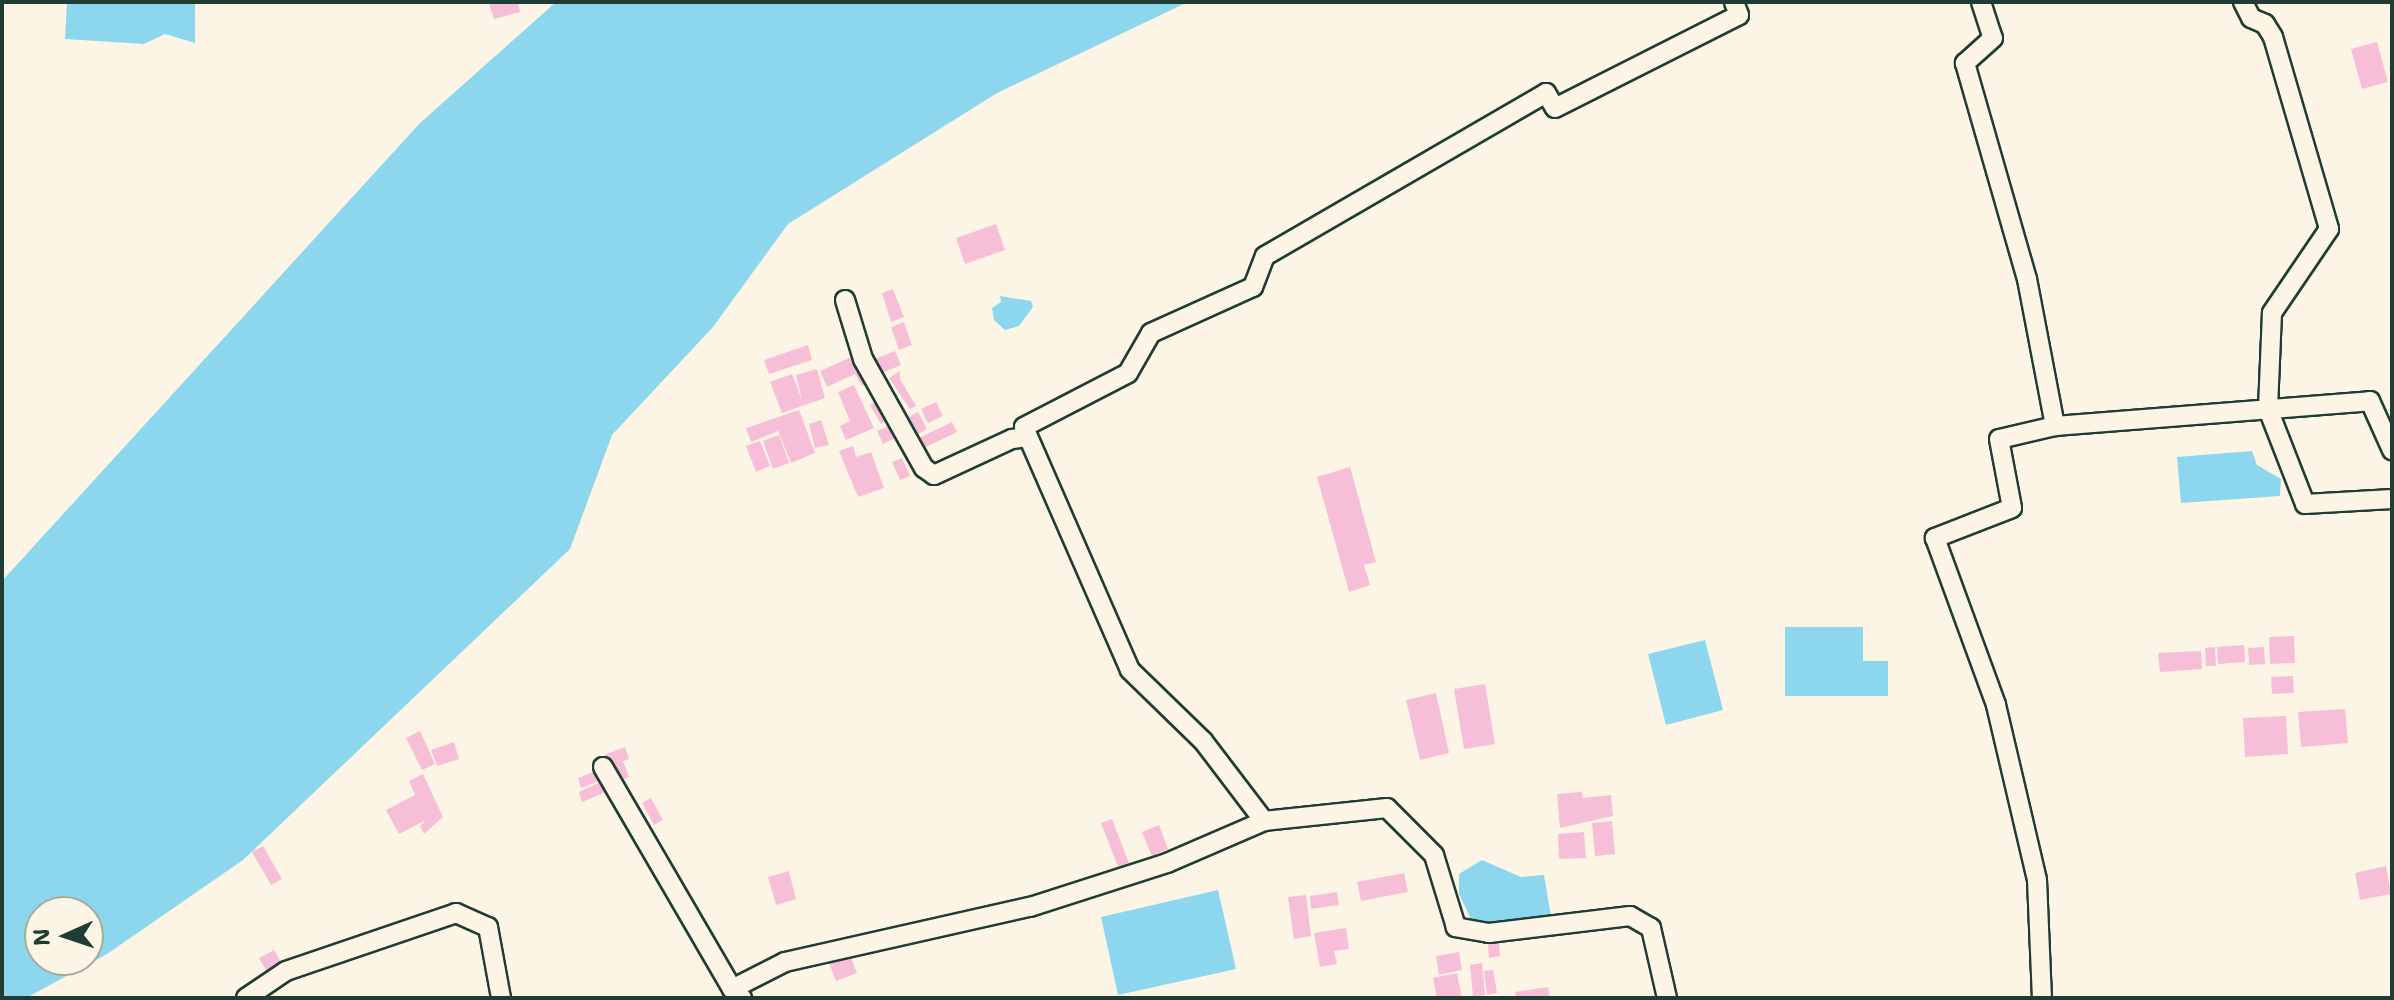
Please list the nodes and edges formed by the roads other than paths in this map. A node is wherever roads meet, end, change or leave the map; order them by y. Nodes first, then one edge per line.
1 (1734, 2) edge
2 (1981, 2) edge
3 (2243, 2) edge
4 (845, 300) dead end
5 (2268, 409) junction
6 (2055, 426) junction
7 (1028, 437) junction
8 (2392, 450) edge
9 (2392, 499) edge
10 (603, 767) dead end
11 (1264, 821) junction
12 (737, 993) edge
13 (246, 998) edge
14 (501, 998) edge
15 (1667, 998) edge
16 (2042, 998) edge

1 - 7 street
2 - 6 street
3 - 5 street
4 - 7 street
5 - 6 street
5 - 8 street
5 - 9 street
6 - 16 street
7 - 11 street
10 - 12 street
11 - 12 street
11 - 15 street
13 - 14 street

